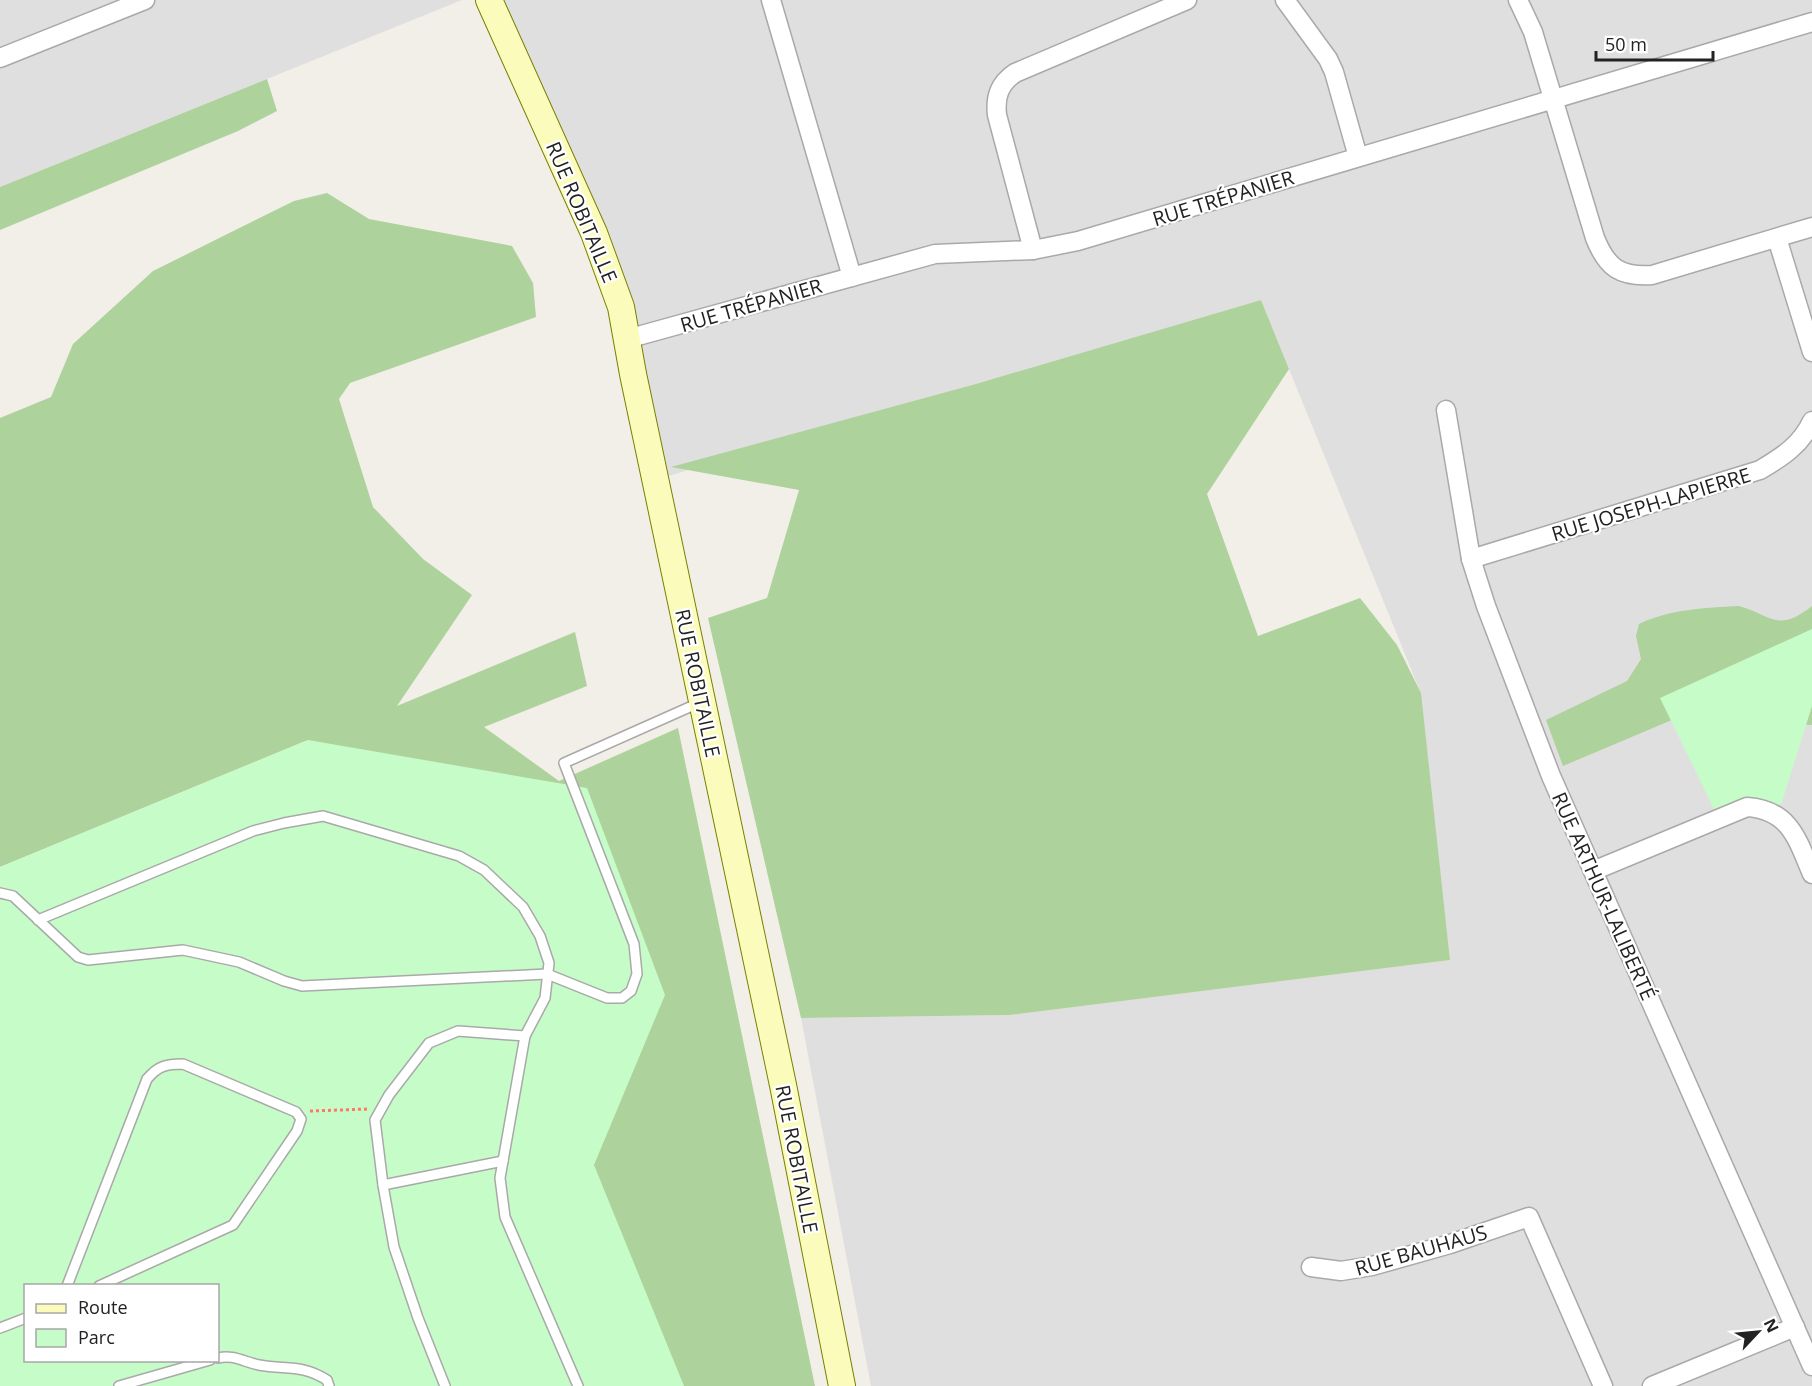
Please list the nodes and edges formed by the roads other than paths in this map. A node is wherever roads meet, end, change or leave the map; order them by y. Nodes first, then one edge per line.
1 (145, 0) edge
2 (489, 0) edge
3 (771, 0) edge
4 (1187, 0) edge
5 (1285, 0) edge
6 (1518, 0) edge
7 (1812, 22) edge
8 (0, 58) edge
9 (1554, 99) junction
10 (1358, 158) junction
11 (1812, 227) edge
12 (1777, 238) junction
13 (1033, 250) junction
14 (852, 277) junction
15 (627, 339) junction
16 (1812, 352) edge
17 (1446, 410) dead end
18 (1812, 421) edge
19 (1471, 559) junction
20 (702, 702) junction
21 (1593, 871) junction
22 (1812, 874) edge
23 (0, 892) edge
24 (38, 920) junction
25 (547, 974) junction
26 (525, 1036) junction
27 (503, 1161) junction
28 (382, 1185) junction
29 (1311, 1267) dead end
30 (68, 1284) edge
31 (103, 1284) edge
32 (24, 1319) edge
33 (1795, 1327) junction
34 (0, 1328) edge
35 (219, 1358) edge
36 (203, 1362) edge
37 (1812, 1366) edge
38 (119, 1386) edge
39 (329, 1386) edge
40 (445, 1386) edge
41 (578, 1386) edge
42 (842, 1386) edge
43 (1602, 1386) edge
44 (1652, 1386) edge

1 - 8 street
2 - 15 street, RUE ROBITAILLE
3 - 14 street
4 - 13 street
5 - 10 street
6 - 9 street
7 - 9 street, RUE TRÉPANIER
9 - 10 street, RUE TRÉPANIER
9 - 12 street
10 - 13 street, RUE TRÉPANIER
11 - 12 street
12 - 16 street
13 - 14 street, RUE TRÉPANIER
14 - 15 street, RUE TRÉPANIER
15 - 20 street, RUE ROBITAILLE
17 - 19 street, RUE ARTHUR-LALIBERTÉ
18 - 19 street, RUE JOSEPH-LAPIERRE
19 - 21 street, RUE ARTHUR-LALIBERTÉ
20 - 25 lane
20 - 42 street, RUE ROBITAILLE
21 - 22 street
21 - 33 street, RUE ARTHUR-LALIBERTÉ
23 - 24 lane
24 - 25 lane
24 - 25 lane
25 - 26 lane
26 - 27 lane
26 - 28 lane
27 - 28 lane
27 - 41 lane
28 - 40 lane
29 - 43 street, RUE BAUHAUS
30 - 31 lane
32 - 34 lane
33 - 37 street, RUE ARTHUR-LALIBERTÉ
33 - 44 street
35 - 39 lane
36 - 38 lane

